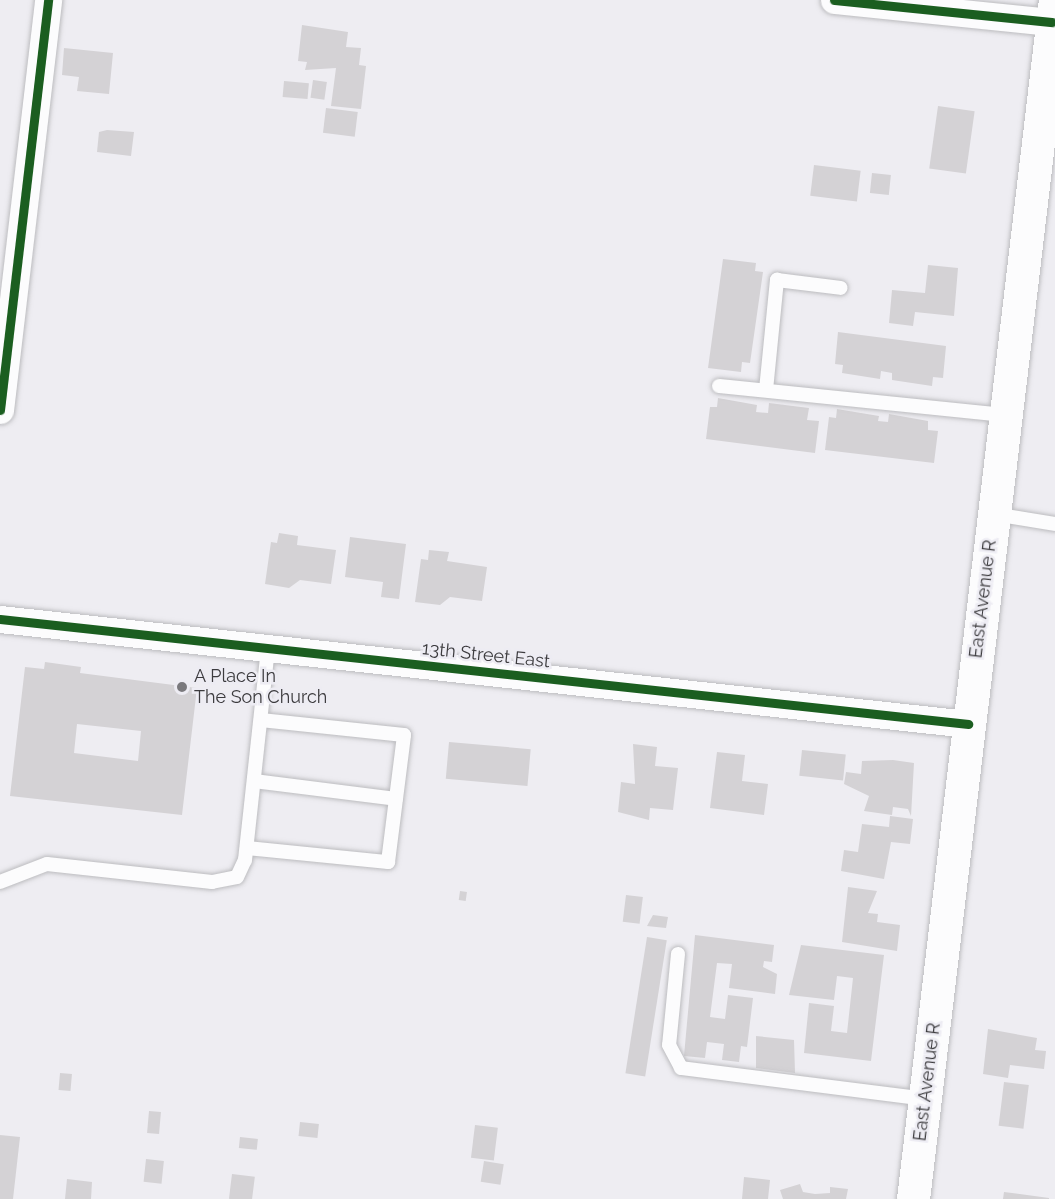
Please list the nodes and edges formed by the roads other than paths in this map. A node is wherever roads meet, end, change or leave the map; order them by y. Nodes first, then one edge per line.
1 (48, 0) edge
2 (834, 0) edge
3 (1054, 11) edge
4 (841, 288) dead end
5 (719, 386) dead end
6 (766, 390) junction
7 (0, 410) edge
8 (1005, 415) junction
9 (994, 514) junction
10 (1055, 524) edge
11 (0, 619) edge
12 (268, 647) junction
13 (261, 720) junction
14 (968, 724) junction
15 (254, 782) junction
16 (396, 799) junction
17 (247, 848) junction
18 (0, 882) edge
19 (678, 954) dead end
20 (925, 1099) junction
21 (913, 1199) edge

1 - 7 street
2 - 3 street
3 - 8 main road, East Avenue R
4 - 6 lane
5 - 6 lane
6 - 8 lane
8 - 9 main road, East Avenue R
9 - 10 lane
9 - 14 main road, East Avenue R
11 - 12 street, 13th Street East
12 - 13 lane
12 - 14 street, 13th Street East
13 - 15 lane
13 - 16 lane
14 - 20 main road, East Avenue R
15 - 16 lane
15 - 17 lane
16 - 17 lane
17 - 18 lane
19 - 20 lane
20 - 21 main road, East Avenue R

